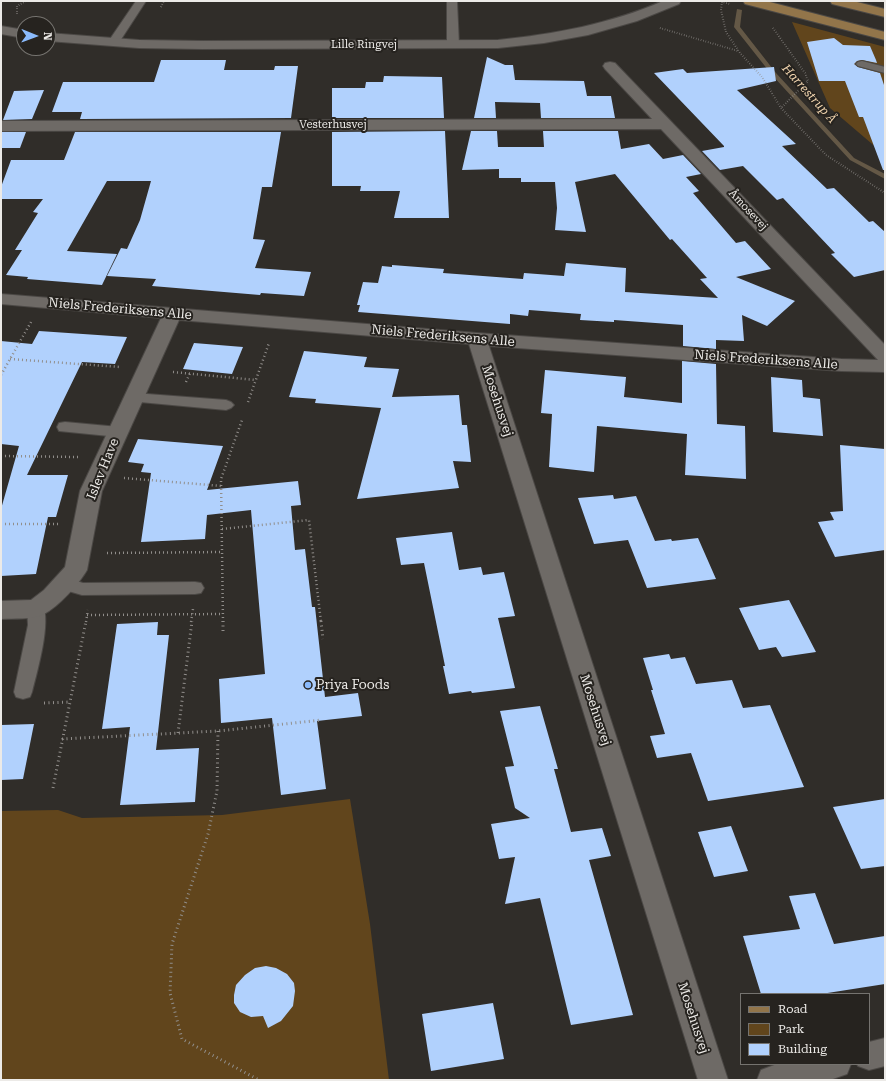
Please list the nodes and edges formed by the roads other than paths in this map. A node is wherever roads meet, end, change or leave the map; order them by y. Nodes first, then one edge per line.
1 (141, 1) edge
2 (452, 1) edge
3 (674, 1) edge
4 (750, 1) edge
5 (836, 1) edge
6 (885, 13) edge
7 (116, 16) dead end
8 (130, 18) junction
9 (1, 30) edge
10 (16, 33) edge
11 (885, 36) edge
12 (56, 38) edge
13 (114, 42) junction
14 (452, 45) junction
15 (862, 64) dead end
16 (610, 66) dead end
17 (885, 70) edge
18 (666, 124) junction
19 (1, 126) edge
20 (1, 299) edge
21 (173, 313) junction
22 (477, 339) junction
23 (885, 356) edge
24 (885, 366) edge
25 (134, 398) junction
26 (226, 405) dead end
27 (65, 427) dead end
28 (118, 432) junction
29 (64, 583) junction
30 (195, 588) road end
31 (36, 608) junction
32 (1, 610) edge
33 (23, 692) dead end
34 (885, 1052) edge
35 (870, 1056) edge
36 (832, 1065) edge
37 (713, 1080) edge
38 (772, 1080) edge

1 - 8 lane
2 - 14 lane
3 - 14 street, Lille Ringvej
4 - 11 main road
5 - 6 main road
7 - 8 lane
8 - 13 lane
9 - 10 street
12 - 13 street, Lille Ringvej
13 - 14 street, Lille Ringvej
15 - 17 lane
16 - 18 street, Åmosevej
18 - 19 street, Vesterhusvej
18 - 23 street, Åmosevej
20 - 21 street, Niels Frederiksens Alle
21 - 22 street, Niels Frederiksens Alle
21 - 25 street, Islev Have
22 - 24 street, Niels Frederiksens Alle
22 - 37 street, Mosehusvej
25 - 26 lane
25 - 28 street, Islev Have
27 - 28 lane
28 - 29 street, Islev Have
29 - 30 lane
29 - 31 street, Islev Have
31 - 32 street
31 - 33 lane
34 - 35 street
36 - 38 street

